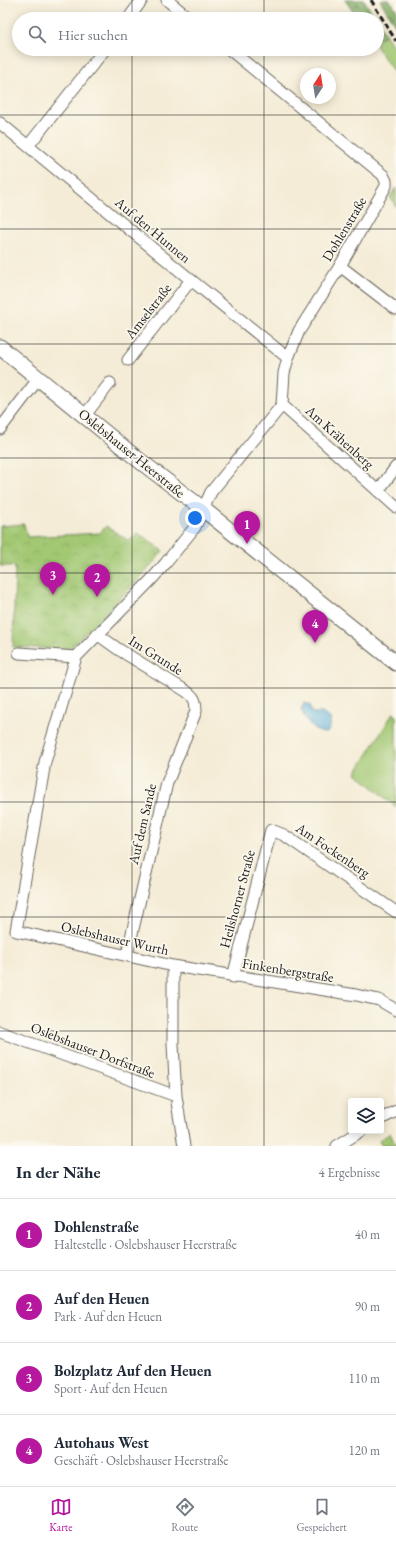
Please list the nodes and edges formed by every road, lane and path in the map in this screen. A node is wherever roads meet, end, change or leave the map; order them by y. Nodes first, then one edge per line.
1 (142, 0) edge
2 (167, 0) edge
3 (133, 12) edge
4 (182, 12) edge
5 (99, 56) edge
6 (238, 56) edge
7 (0, 123) edge
8 (28, 146) junction
9 (340, 266) junction
10 (191, 280) junction
11 (396, 309) edge
12 (0, 347) edge
13 (288, 358) junction
14 (128, 360) dead end
15 (39, 378) junction
16 (110, 383) dead end
17 (282, 406) junction
18 (85, 415) junction
19 (0, 429) edge
20 (396, 467) edge
21 (378, 491) junction
22 (396, 507) edge
23 (203, 509) junction
24 (97, 634) junction
25 (19, 653) dead end
26 (76, 657) junction
27 (396, 663) edge
28 (196, 703) joint
29 (271, 830) joint
30 (396, 912) edge
31 (127, 955) junction
32 (174, 966) junction
33 (233, 977) junction
34 (396, 1010) edge
35 (0, 1032) edge
36 (176, 1096) junction
37 (396, 1111) edge
38 (384, 1117) edge
39 (356, 1134) edge
40 (184, 1146) edge
41 (337, 1146) edge

1 - 3 street
2 - 4 street
5 - 8 street
6 - 9 street, Dohlenstraße
7 - 8 street, Auf den Hunnen
8 - 10 street, Auf den Hunnen
9 - 11 street
9 - 13 street, Dohlenstraße
10 - 13 street, Auf den Hunnen
10 - 14 street, Amselstraße
12 - 15 main road, Oslebshauser Heerstraße
13 - 17 street, Dohlenstraße
15 - 18 main road, Oslebshauser Heerstraße
15 - 19 street
16 - 18 street
17 - 21 street, Am Krähenberg
17 - 23 street
18 - 23 main road, Oslebshauser Heerstraße
20 - 21 street
21 - 22 street, Am Krähenberg
23 - 24 street
23 - 27 main road, Oslebshauser Heerstraße
24 - 26 street
24 - 28 street, Im Grunde
25 - 26 street
26 - 31 street, Oslebshauser Wurth
28 - 31 street, Auf dem Sande
29 - 30 street, Am Fockenberg
29 - 33 street, Heilshorner Straße
31 - 32 street, Oslebshauser Wurth
32 - 33 street, Finkenbergstraße
32 - 36 street, Oslebshauser Wurth
33 - 34 street, Finkenbergstraße
35 - 36 street, Oslebshauser Dorfstraße
36 - 40 street, Oslebshauser Wurth
37 - 38 street
39 - 41 street

